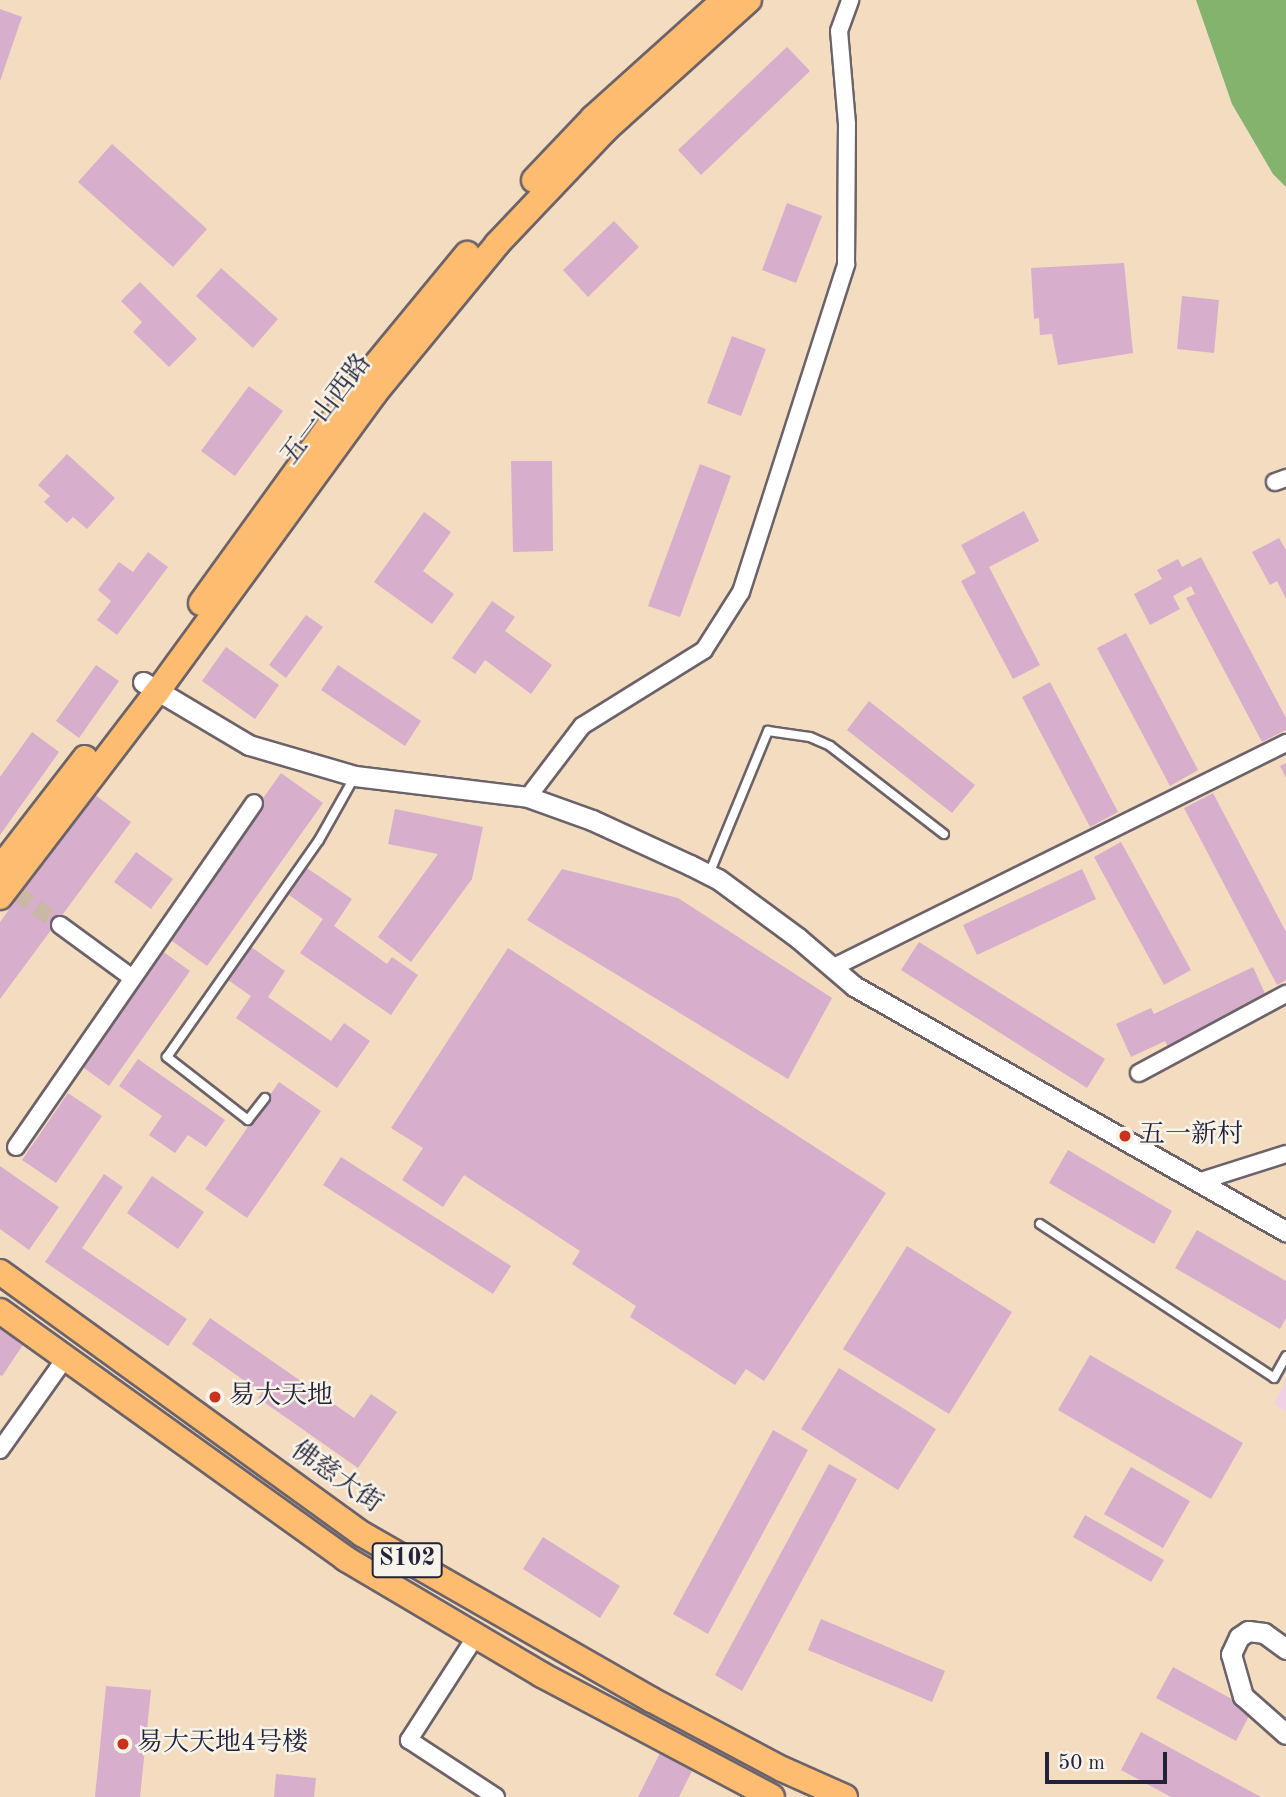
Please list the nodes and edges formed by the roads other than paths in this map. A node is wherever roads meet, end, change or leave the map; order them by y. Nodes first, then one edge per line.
1 (724, 0) edge
2 (749, 0) edge
3 (850, 0) edge
4 (150, 687) junction
5 (1286, 743) edge
6 (355, 776) junction
7 (528, 797) junction
8 (254, 803) dead end
9 (944, 834) dead end
10 (709, 874) junction
11 (6, 886) edge
12 (60, 925) tunnel mouth
13 (832, 968) junction
14 (131, 977) junction
15 (1286, 994) edge
16 (1139, 1073) dead end
17 (265, 1098) dead end
18 (16, 1147) dead end
19 (1286, 1154) edge
20 (1201, 1181) junction
21 (1040, 1224) dead end
22 (1286, 1231) edge
23 (0, 1272) edge
24 (0, 1311) edge
25 (1286, 1356) edge
26 (64, 1360) junction
27 (0, 1450) edge
28 (476, 1636) junction
29 (1286, 1649) edge
30 (1286, 1734) edge
31 (496, 1797) edge
32 (772, 1797) edge
33 (845, 1797) edge

1 - 4 main road, 五一山西路
2 - 4 main road, 五一山西路
3 - 7 street
4 - 6 street
4 - 11 main road, 五一山西路
5 - 13 street
6 - 7 street
6 - 17 lane
7 - 10 street
8 - 14 street
9 - 10 lane
10 - 13 street
12 - 14 street
13 - 20 street
14 - 18 street
15 - 16 street
19 - 20 street
20 - 22 street
21 - 25 lane
23 - 33 main road, 佛慈大街 / S102
24 - 26 main road, S102
26 - 27 street
26 - 28 main road, S102
28 - 31 street
28 - 32 main road, S102
29 - 30 street

